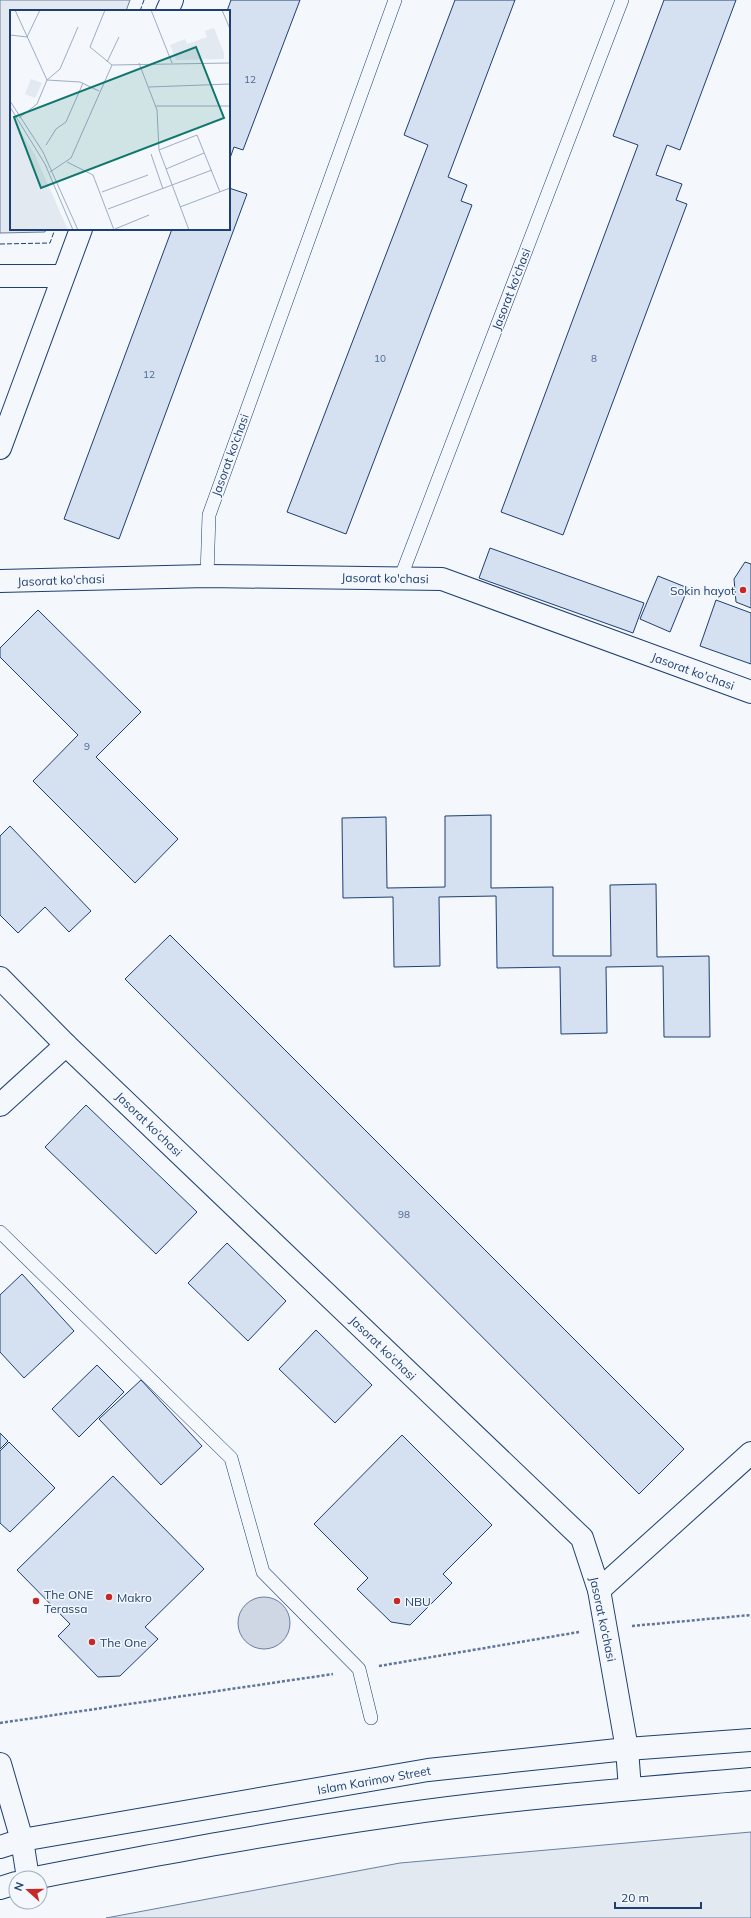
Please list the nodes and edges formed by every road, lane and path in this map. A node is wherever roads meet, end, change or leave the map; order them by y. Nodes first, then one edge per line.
1 (172, 0) edge
2 (395, 0) edge
3 (622, 0) edge
4 (167, 10) edge
5 (81, 230) edge
6 (0, 276) edge
7 (62, 276) junction
8 (0, 448) edge
9 (207, 576) junction
10 (400, 579) junction
11 (0, 581) edge
12 (751, 692) edge
13 (0, 978) edge
14 (66, 1045) junction
15 (0, 1105) edge
16 (0, 1232) edge
17 (751, 1453) edge
18 (599, 1590) junction
19 (371, 1718) dead end
20 (751, 1740) edge
21 (627, 1750) junction
22 (0, 1764) edge
23 (751, 1778) edge
24 (630, 1789) junction
25 (22, 1840) junction
26 (0, 1847) edge
27 (27, 1870) edge
28 (48, 1875) edge

1 - 4 street
2 - 9 lane, Jasorat ko‘chasi
3 - 10 lane, Jasorat ko‘chasi
5 - 7 street
6 - 7 street
7 - 8 street
9 - 10 street, Jasorat ko'chasi
9 - 11 street, Jasorat ko'chasi
10 - 12 street, Jasorat ko'chasi
13 - 14 street, Jasorat ko‘chasi
14 - 15 street
14 - 18 street, Jasorat ko‘chasi
16 - 19 lane
17 - 18 street
18 - 21 street, Jasorat ko‘chasi
20 - 21 street, Islam Karimov Street
21 - 24 street, Jasorat ko‘chasi
21 - 25 street, Islam Karimov Street
22 - 25 street
23 - 24 street
24 - 28 street
25 - 26 street, Islam Karimov Street
25 - 27 street

